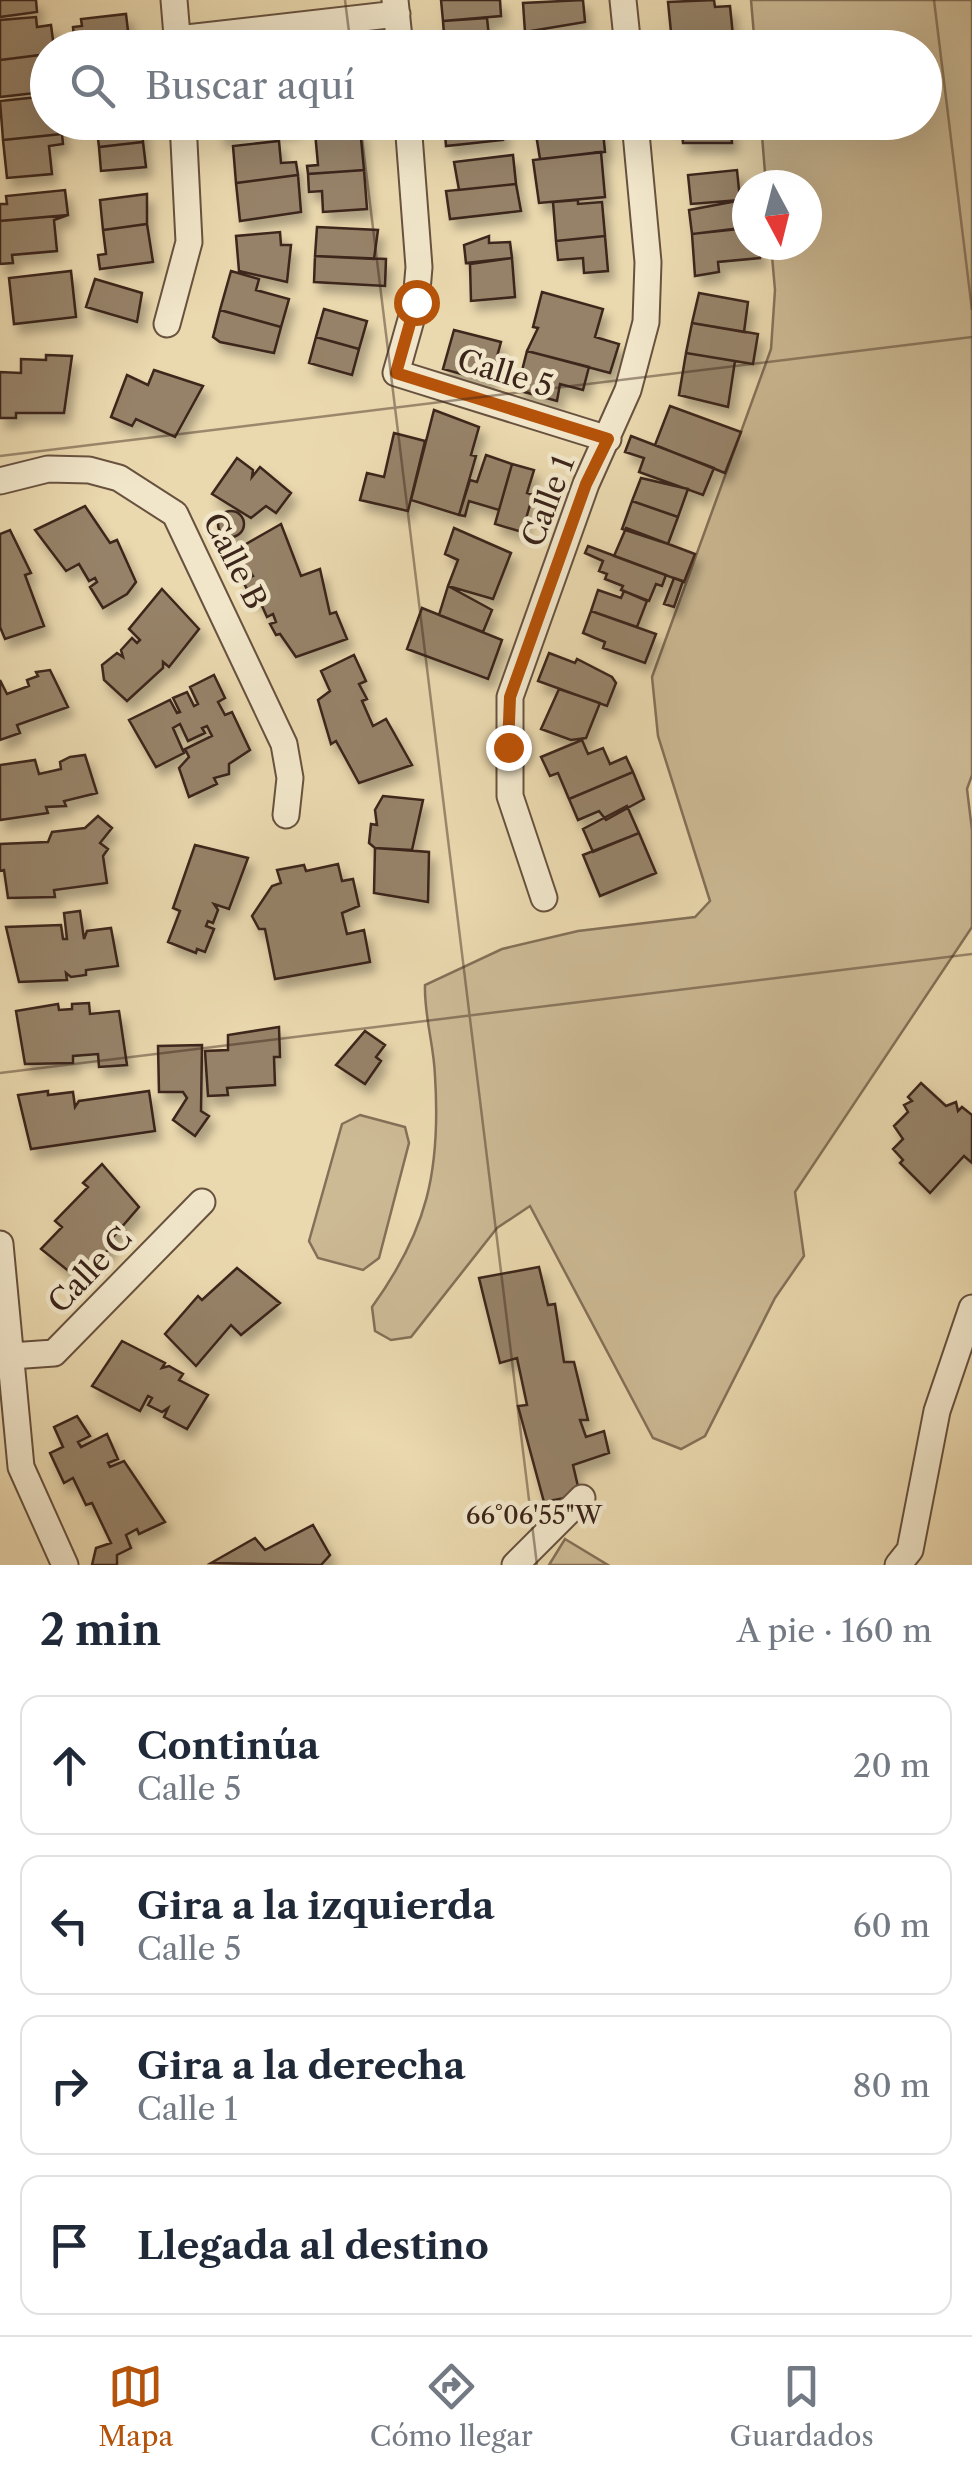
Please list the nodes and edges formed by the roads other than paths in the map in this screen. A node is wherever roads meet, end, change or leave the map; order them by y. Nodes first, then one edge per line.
1 (174, 0) edge
2 (623, 0) edge
3 (396, 7) edge
4 (177, 30) edge
5 (257, 30) edge
6 (626, 30) edge
7 (184, 140) edge
8 (409, 140) edge
9 (637, 140) edge
10 (167, 324) dead end
11 (608, 439) junction
12 (0, 482) edge
13 (286, 814) dead end
14 (544, 898) dead end
15 (202, 1202) dead end
16 (0, 1244) edge
17 (972, 1308) edge
18 (11, 1356) junction
19 (582, 1498) dead end
20 (65, 1565) edge
21 (515, 1565) edge
22 (898, 1565) edge

1 - 4 street
2 - 6 street
3 - 5 street
7 - 10 street
8 - 11 street, Calle 5
9 - 11 street, Calle 1
11 - 14 street, Calle 1
12 - 13 street, Calle B
15 - 18 street, Calle C
16 - 18 street
17 - 22 street
18 - 20 street
19 - 21 street

